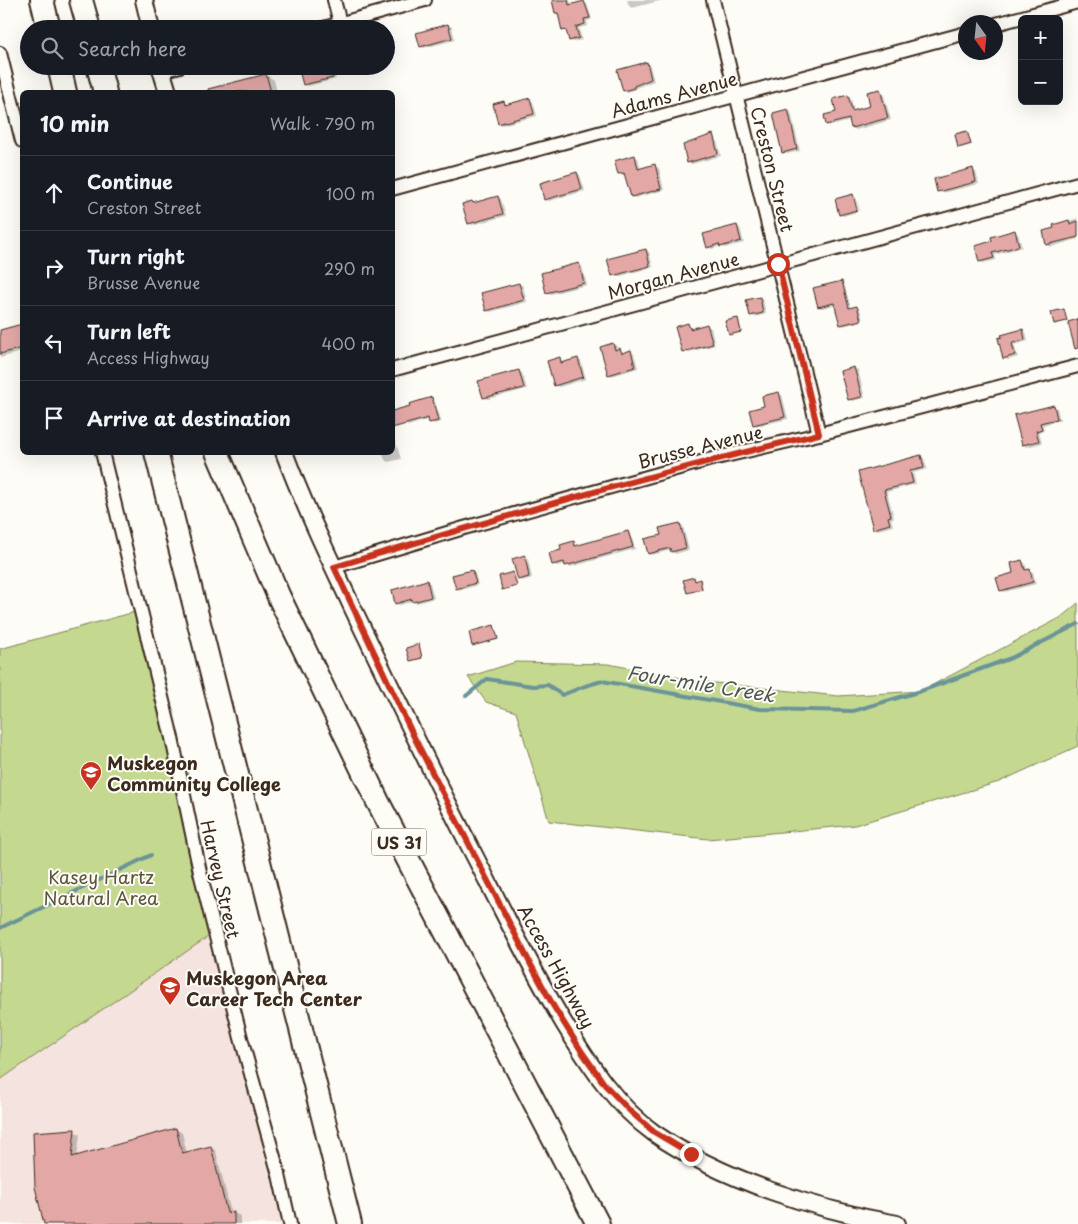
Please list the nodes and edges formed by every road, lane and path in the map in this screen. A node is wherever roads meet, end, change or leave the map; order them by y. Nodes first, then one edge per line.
1 (42, 0) edge
2 (81, 0) edge
3 (144, 0) edge
4 (334, 0) edge
5 (425, 0) edge
6 (713, 0) edge
7 (1078, 2) edge
8 (47, 20) edge
9 (87, 20) edge
10 (149, 20) edge
11 (339, 20) edge
12 (351, 20) edge
13 (1003, 22) edge
14 (958, 35) edge
15 (0, 53) edge
16 (61, 75) edge
17 (100, 75) edge
18 (163, 75) edge
19 (65, 90) edge
20 (104, 90) edge
21 (167, 90) edge
22 (736, 95) junction
23 (20, 133) edge
24 (1078, 183) edge
25 (395, 188) edge
26 (778, 264) junction
27 (1078, 366) edge
28 (395, 369) edge
29 (819, 434) junction
30 (103, 455) edge
31 (157, 455) edge
32 (218, 455) edge
33 (285, 455) edge
34 (334, 567) junction
35 (290, 1224) edge
36 (350, 1224) edge
37 (598, 1224) edge
38 (898, 1224) edge

1 - 8 highway
2 - 9 highway
3 - 10 street
4 - 11 street
5 - 12 street
6 - 22 street, Creston Street
7 - 13 street
14 - 22 street, Adams Avenue
15 - 23 street
16 - 19 highway
17 - 20 highway
18 - 21 street
22 - 25 street, Adams Avenue
22 - 26 street, Creston Street
24 - 26 street, Morgan Avenue
26 - 28 street, Morgan Avenue
26 - 29 street, Creston Street
27 - 29 street, Brusse Avenue
29 - 34 street, Brusse Avenue
30 - 35 street, Harvey Street
31 - 36 highway
32 - 37 highway, US 31
33 - 34 street, Access Highway
34 - 38 street, Access Highway

